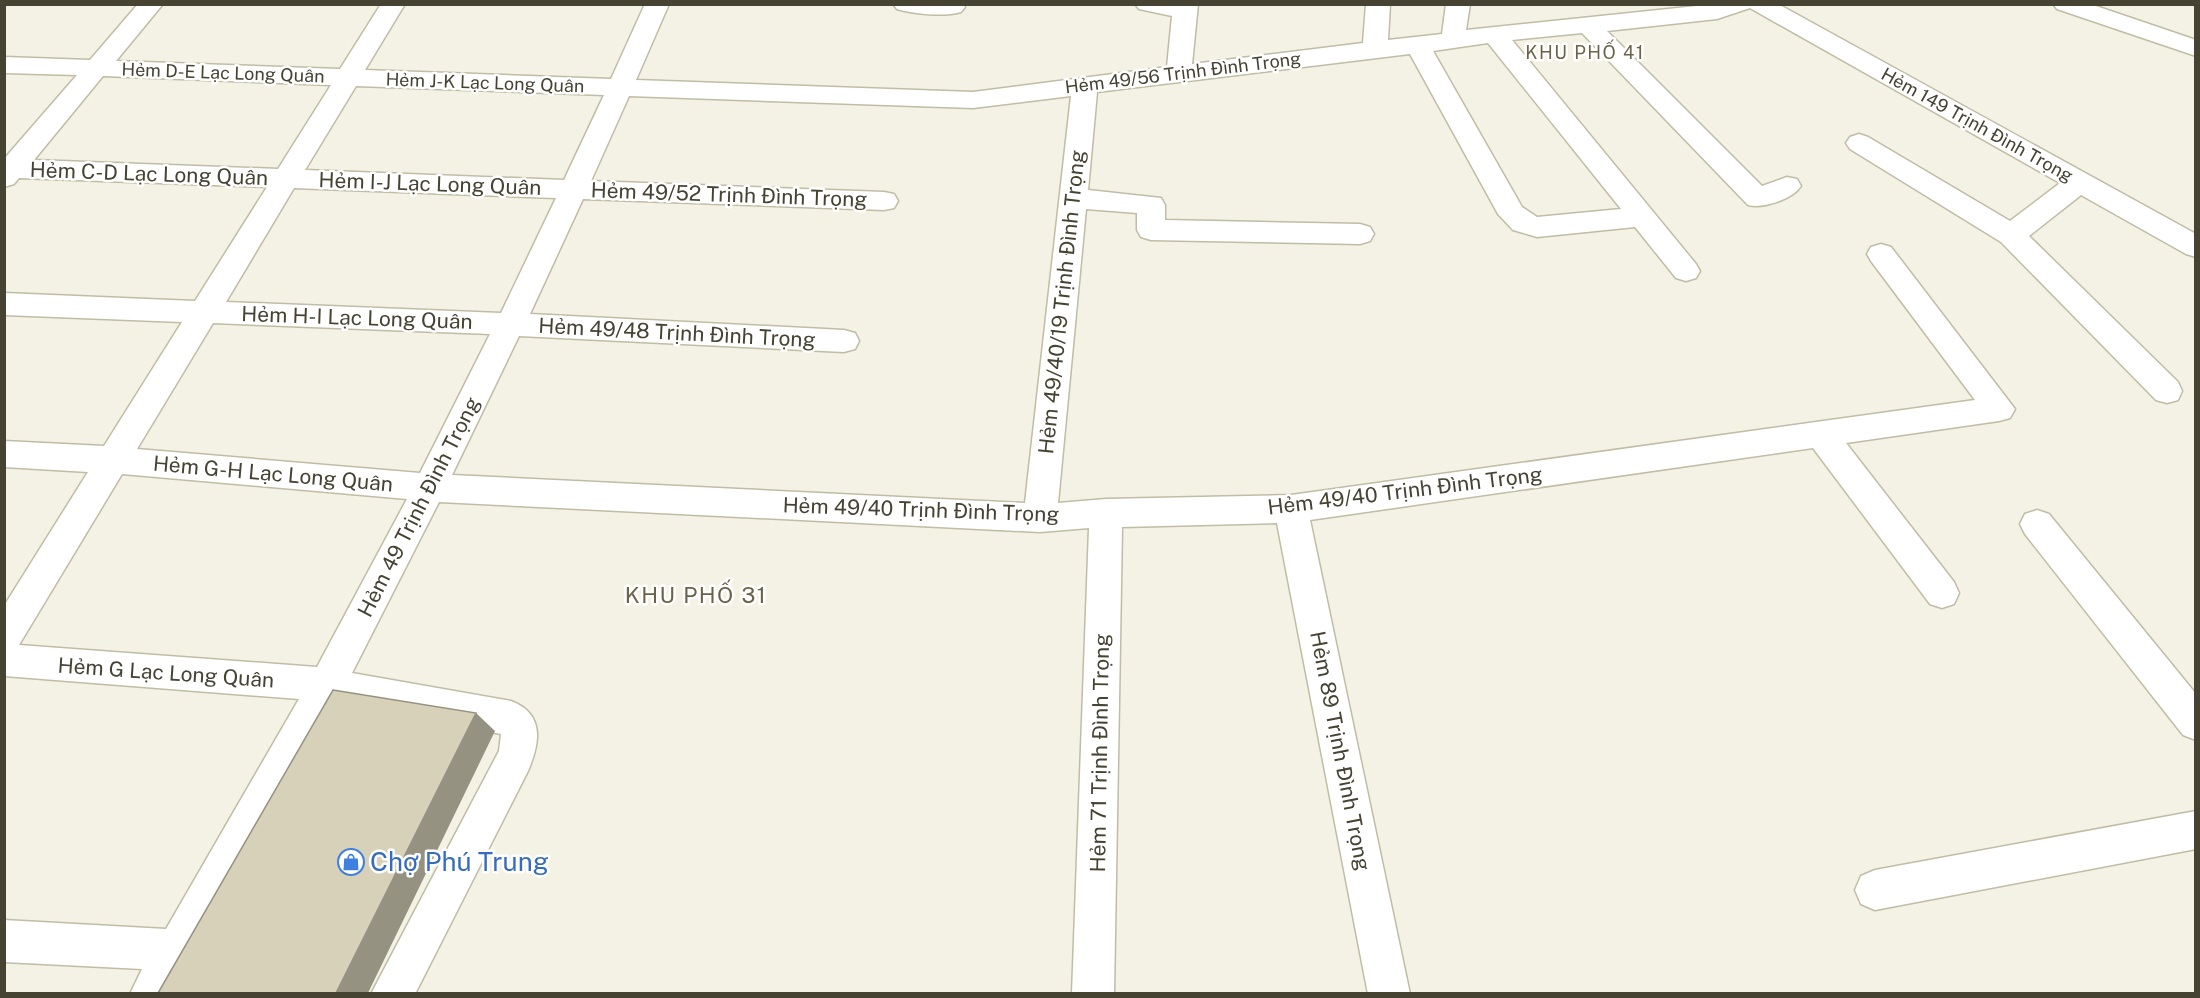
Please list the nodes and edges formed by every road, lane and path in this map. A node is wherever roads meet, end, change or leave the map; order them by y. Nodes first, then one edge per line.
1 (151, 4) edge
2 (393, 4) edge
3 (657, 4) edge
4 (905, 4) edge
5 (1147, 4) edge
6 (1378, 4) edge
7 (1458, 4) edge
8 (1742, 4) edge
9 (1759, 4) edge
10 (2065, 4) edge
11 (953, 7) dead end
12 (1185, 8) edge
13 (1588, 25) junction
14 (1495, 35) junction
15 (1453, 39) junction
16 (1418, 46) junction
17 (1375, 49) junction
18 (2196, 50) edge
19 (4, 65) edge
20 (97, 69) junction
21 (1179, 74) junction
22 (348, 78) junction
23 (1085, 86) junction
24 (621, 87) junction
25 (1859, 143) dead end
26 (7, 171) edge
27 (286, 179) junction
28 (2080, 182) junction
29 (1787, 186) dead end
30 (573, 189) junction
31 (1073, 198) junction
32 (884, 201) dead end
33 (1643, 217) junction
34 (1360, 234) dead end
35 (2011, 235) junction
36 (2196, 247) edge
37 (1881, 254) dead end
38 (1686, 271) dead end
39 (4, 304) edge
40 (205, 312) junction
41 (509, 324) junction
42 (844, 341) dead end
43 (2168, 391) dead end
44 (1820, 433) junction
45 (4, 454) edge
46 (114, 460) junction
47 (432, 488) junction
48 (1291, 509) junction
49 (1106, 513) junction
50 (1040, 518) junction
51 (2037, 524) dead end
52 (1942, 592) dead end
53 (4, 638) edge
54 (4, 660) edge
55 (327, 685) junction
56 (2196, 723) edge
57 (2196, 830) edge
58 (1875, 890) dead end
59 (4, 941) edge
60 (177, 950) junction
61 (151, 993) edge
62 (392, 993) edge
63 (1094, 993) edge
64 (1389, 993) edge

1 - 20 street
2 - 22 street
3 - 24 street, Hẻm 49 Trịnh Đình Trọng
4 - 11 street
5 - 12 street
6 - 17 street
7 - 15 street
8 - 13 street, Hẻm 49/56 Trịnh Đình Trọng
9 - 28 street, Hẻm 149 Trịnh Đình Trọng
10 - 18 street
12 - 21 street
13 - 14 street, Hẻm 49/56 Trịnh Đình Trọng
13 - 29 street
14 - 15 street, Hẻm 49/56 Trịnh Đình Trọng
14 - 33 street
15 - 16 street, Hẻm 49/56 Trịnh Đình Trọng
16 - 17 street, Hẻm 49/56 Trịnh Đình Trọng
16 - 33 street
17 - 21 street, Hẻm 49/56 Trịnh Đình Trọng
19 - 20 street, Hẻm D-E Lạc Long Quân
20 - 22 street, Hẻm D-E Lạc Long Quân
20 - 26 street
21 - 23 street, Hẻm 49/56 Trịnh Đình Trọng
22 - 24 street, Hẻm J-K Lạc Long Quân
22 - 27 street
23 - 24 street, Hẻm 49/56 Trịnh Đình Trọng
23 - 31 street, Hẻm 49/40/19 Trịnh Đình Trọng
24 - 30 street, Hẻm 49 Trịnh Đình Trọng
25 - 35 street
26 - 27 street, Hẻm C-D Lạc Long Quân
27 - 30 street, Hẻm I-J Lạc Long Quân
27 - 40 street
28 - 35 street
28 - 36 street, Hẻm 149 Trịnh Đình Trọng
30 - 32 street, Hẻm 49/52 Trịnh Đình Trọng
30 - 41 street, Hẻm 49 Trịnh Đình Trọng
31 - 34 street
31 - 50 street, Hẻm 49/40/19 Trịnh Đình Trọng
33 - 38 street
35 - 43 street
37 - 44 street, Hẻm 49/40 Trịnh Đình Trọng
39 - 40 street, Hẻm H-I Lạc Long Quân
40 - 41 street, Hẻm H-I Lạc Long Quân
40 - 46 street
41 - 42 street, Hẻm 49/48 Trịnh Đình Trọng
41 - 47 street, Hẻm 49 Trịnh Đình Trọng
44 - 48 street, Hẻm 49/40 Trịnh Đình Trọng
44 - 52 street
45 - 46 street, Hẻm G-H Lạc Long Quân
46 - 47 street, Hẻm G-H Lạc Long Quân
46 - 53 street
47 - 50 street, Hẻm 49/40 Trịnh Đình Trọng
47 - 55 street, Hẻm 49 Trịnh Đình Trọng
48 - 49 street, Hẻm 49/40 Trịnh Đình Trọng
48 - 64 street, Hẻm 89 Trịnh Đình Trọng
49 - 50 street, Hẻm 49/40 Trịnh Đình Trọng
49 - 63 street, Hẻm 71 Trịnh Đình Trọng
51 - 56 street
54 - 55 street, Hẻm G Lạc Long Quân
55 - 60 street, Hẻm 49 Trịnh Đình Trọng
55 - 62 street, Hẻm G Lạc Long Quân
57 - 58 street
59 - 60 street
60 - 61 street, Hẻm 49 Trịnh Đình Trọng

